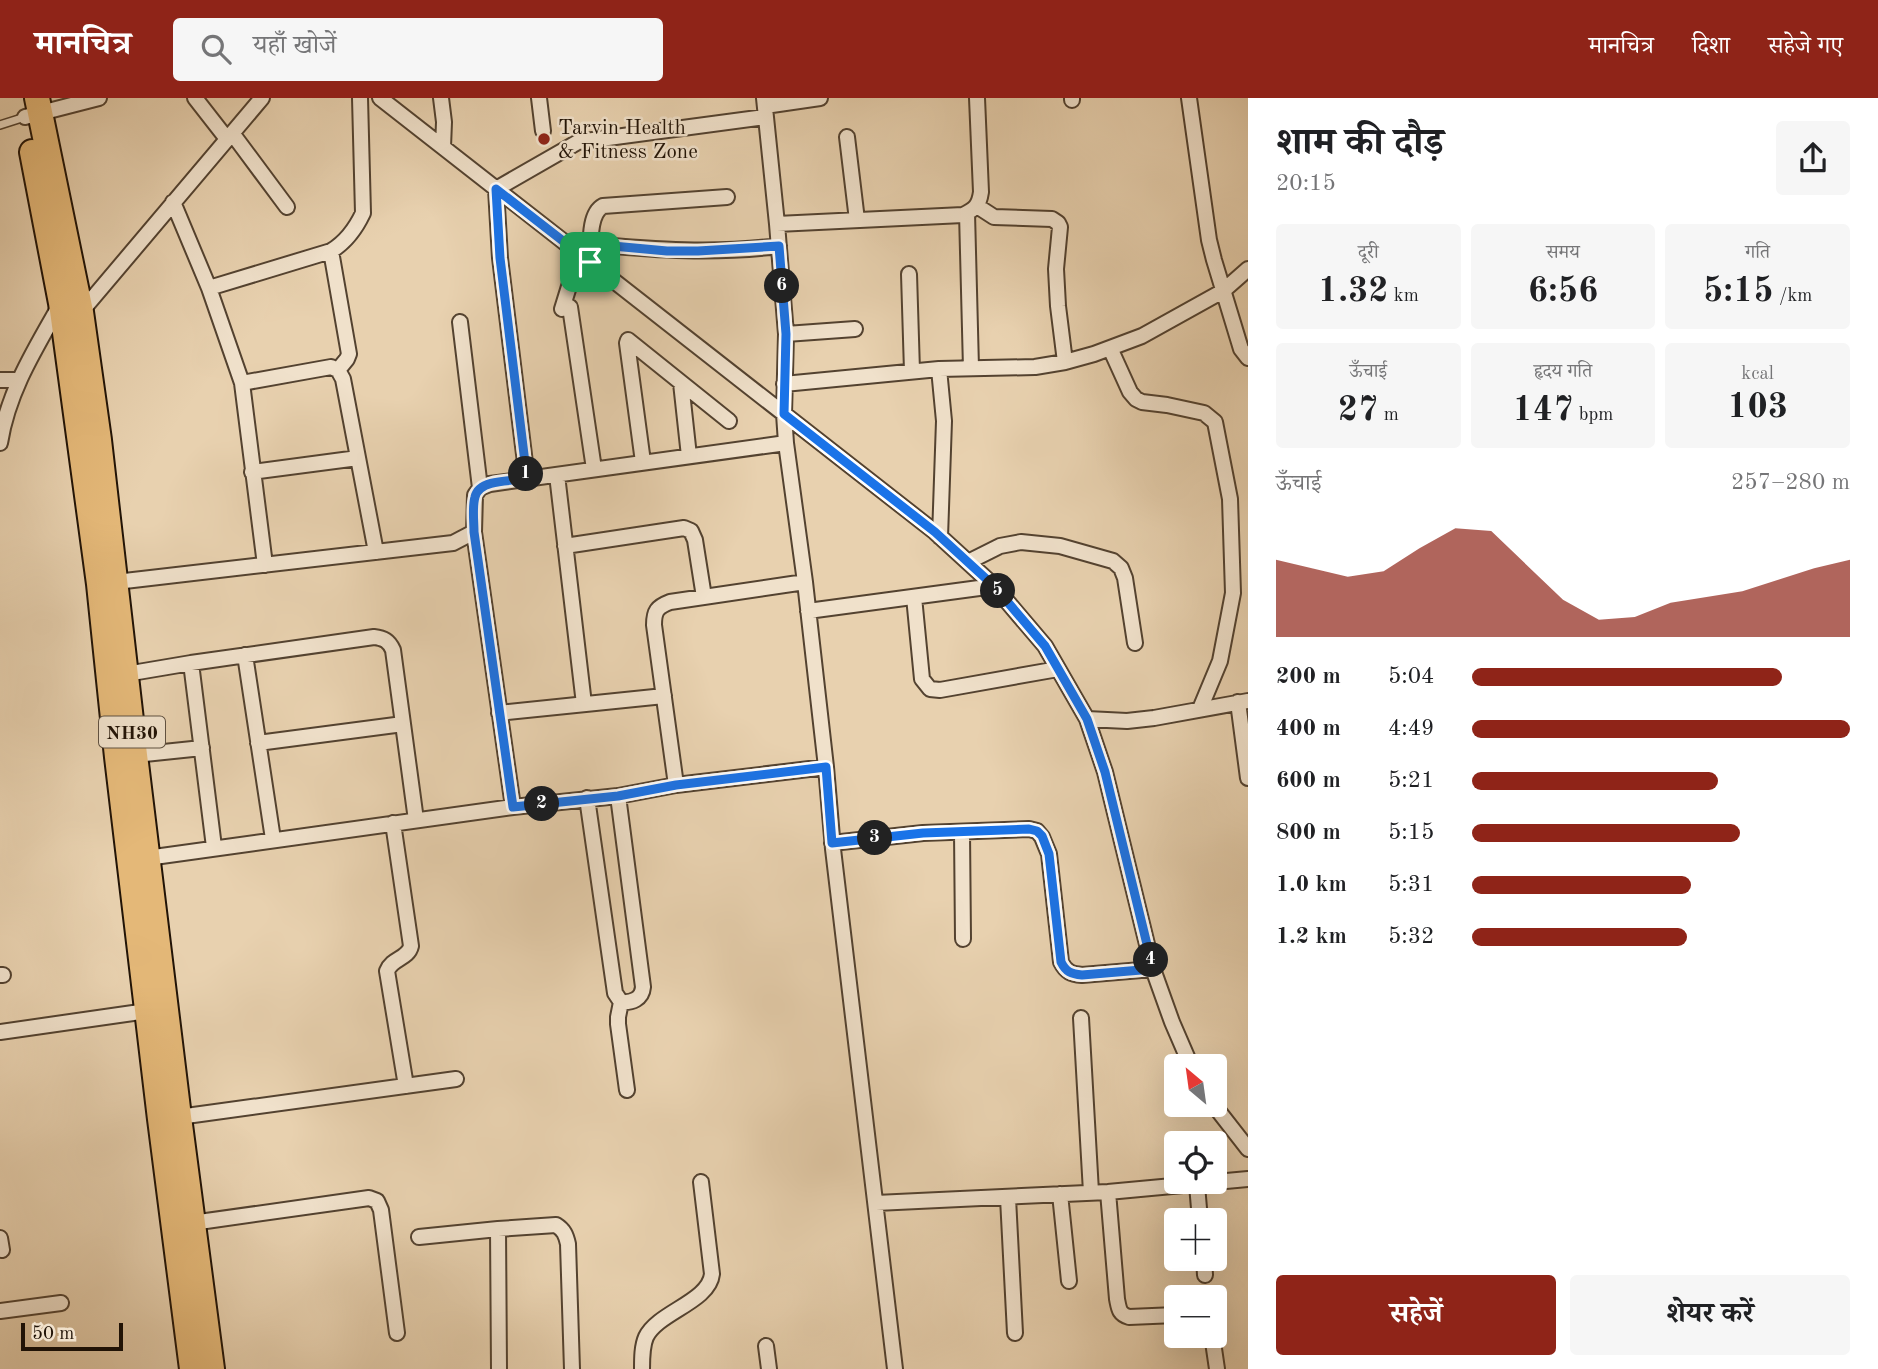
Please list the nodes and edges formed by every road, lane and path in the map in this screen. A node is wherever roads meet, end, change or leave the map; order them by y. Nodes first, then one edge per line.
1 (99, 98) edge
2 (195, 98) edge
3 (262, 98) edge
4 (360, 98) edge
5 (380, 98) edge
6 (441, 98) edge
7 (539, 98) edge
8 (821, 98) edge
9 (977, 98) edge
10 (1189, 98) edge
11 (31, 107) edge
12 (765, 107) edge
13 (0, 125) edge
14 (543, 131) dead end
15 (230, 136) junction
16 (847, 137) dead end
17 (443, 147) junction
18 (496, 189) junction
19 (727, 197) dead end
20 (173, 202) junction
21 (287, 207) dead end
22 (972, 209) junction
23 (857, 220) junction
24 (777, 224) junction
25 (591, 244) junction
26 (779, 246) junction
27 (331, 251) junction
28 (590, 262) junction
29 (1248, 269) edge
30 (909, 274) dead end
31 (209, 288) junction
32 (1223, 291) junction
33 (71, 308) junction
34 (460, 322) dead end
35 (855, 329) dead end
36 (786, 334) junction
37 (1110, 348) junction
38 (1248, 358) edge
39 (1065, 362) junction
40 (971, 368) junction
41 (939, 369) junction
42 (338, 370) junction
43 (912, 372) junction
44 (0, 380) edge
45 (19, 380) junction
46 (242, 383) junction
47 (681, 383) junction
48 (784, 384) junction
49 (784, 414) junction
50 (729, 421) dead end
51 (0, 443) edge
52 (786, 443) junction
53 (689, 456) junction
54 (358, 458) junction
55 (643, 463) junction
56 (594, 469) junction
57 (252, 472) junction
58 (557, 475) junction
59 (527, 479) junction
60 (480, 488) junction
61 (474, 532) junction
62 (940, 537) junction
63 (565, 546) junction
64 (376, 552) junction
65 (968, 562) junction
66 (265, 565) junction
67 (116, 582) junction
68 (805, 582) junction
69 (994, 586) junction
70 (704, 597) junction
71 (914, 597) junction
72 (808, 611) junction
73 (1135, 643) dead end
74 (245, 655) junction
75 (191, 663) junction
76 (1059, 669) junction
77 (126, 674) junction
78 (664, 696) junction
79 (1243, 701) edge
80 (584, 704) junction
81 (1200, 709) junction
82 (499, 713) junction
83 (1087, 719) junction
84 (403, 724) junction
85 (258, 743) junction
86 (202, 748) junction
87 (135, 755) junction
88 (826, 767) junction
89 (1248, 778) edge
90 (676, 785) junction
91 (618, 796) junction
92 (587, 799) junction
93 (513, 807) junction
94 (416, 820) junction
95 (393, 823) junction
96 (962, 832) junction
97 (273, 839) junction
98 (832, 843) junction
99 (214, 847) junction
100 (147, 858) junction
101 (964, 939) dead end
102 (1153, 969) junction
103 (621, 1002) junction
104 (147, 1011) junction
105 (1081, 1018) dead end
106 (0, 1032) edge
107 (1186, 1054) edge
108 (456, 1079) dead end
109 (406, 1086) junction
110 (627, 1090) dead end
111 (179, 1117) junction
112 (1223, 1117) edge
113 (1248, 1149) edge
114 (1248, 1179) edge
115 (1227, 1181) edge
116 (701, 1182) dead end
117 (1164, 1188) edge
118 (1091, 1192) junction
119 (1108, 1192) junction
120 (1060, 1194) junction
121 (1009, 1198) junction
122 (876, 1203) junction
123 (192, 1223) junction
124 (498, 1228) junction
125 (419, 1237) dead end
126 (1205, 1271) edge
127 (1205, 1275) dead end
128 (1069, 1281) dead end
129 (61, 1303) dead end
130 (0, 1311) edge
131 (1164, 1316) edge
132 (397, 1333) dead end
133 (1015, 1333) dead end
134 (766, 1346) dead end
135 (1214, 1348) edge
136 (192, 1369) edge
137 (212, 1369) edge
138 (499, 1369) edge
139 (572, 1369) edge
140 (642, 1369) edge
141 (769, 1369) edge
142 (895, 1369) edge
143 (1217, 1369) edge

1 - 11 street
2 - 15 street
3 - 15 street
4 - 27 street
5 - 17 street
6 - 17 street
7 - 14 street
8 - 12 street
9 - 22 street
10 - 32 street
11 - 13 lane
11 - 33 highway, NH30
12 - 18 street
12 - 24 street
15 - 20 street
15 - 21 street
16 - 23 street
17 - 18 street
18 - 28 street
18 - 59 street
19 - 25 street
20 - 31 street
20 - 33 street
22 - 23 street
22 - 39 street
22 - 40 street
23 - 24 street
24 - 26 street
25 - 26 street
25 - 28 street
26 - 36 street
27 - 31 street
27 - 42 street
28 - 49 street
28 - 56 street
29 - 32 street
30 - 43 street
31 - 46 street
32 - 37 street
32 - 38 street
33 - 45 street
33 - 67 highway, NH30
33 - 104 highway, NH30
34 - 60 street
35 - 36 street
36 - 48 street
37 - 39 street
37 - 81 street
39 - 40 street
40 - 41 street
41 - 43 street
41 - 62 street
42 - 46 street
42 - 54 street
43 - 48 street
44 - 45 street
45 - 51 street
46 - 57 street
47 - 50 street
47 - 53 street
47 - 55 street
48 - 49 street
49 - 52 street
49 - 62 street
52 - 53 street
52 - 68 street
53 - 55 street
54 - 57 street
54 - 64 street
55 - 56 street
56 - 58 street
57 - 66 street
58 - 59 street
58 - 63 street
59 - 60 street
60 - 61 street
61 - 64 street
61 - 82 street
62 - 65 street
63 - 70 street
63 - 80 street
64 - 66 street
65 - 69 street
65 - 73 street
66 - 67 street
67 - 77 highway, NH30
68 - 70 street
68 - 72 street
69 - 71 street
69 - 76 street
70 - 78 street
71 - 72 street
71 - 76 street
72 - 88 street
74 - 75 street
74 - 84 street
74 - 85 street
75 - 77 street
75 - 86 street
76 - 83 street
77 - 87 highway, NH30
78 - 80 street
78 - 90 street
79 - 81 street
79 - 89 street
80 - 82 street
81 - 83 street
82 - 93 street
83 - 102 street
84 - 85 street
84 - 94 street
85 - 97 street
86 - 87 street
86 - 99 street
87 - 100 highway, NH30
88 - 90 street
88 - 98 street
90 - 91 street
91 - 92 street
91 - 103 street
92 - 93 street
92 - 103 street
93 - 94 street
94 - 95 street
95 - 97 street
95 - 109 street
96 - 98 street
96 - 101 street
96 - 102 street
97 - 99 street
98 - 122 street
99 - 100 street
100 - 111 highway, NH30
102 - 107 street
103 - 110 street
104 - 106 street
104 - 136 highway, NH30
105 - 118 street
108 - 109 street
109 - 111 street
111 - 123 highway, NH30
112 - 113 street
114 - 115 street
116 - 140 street
117 - 119 street
118 - 119 street
118 - 120 street
119 - 131 street
120 - 121 street
120 - 128 street
121 - 122 street
121 - 133 street
122 - 142 street
123 - 132 street
123 - 137 highway, NH30
124 - 125 street
124 - 138 street
124 - 139 street
126 - 127 street
129 - 130 street
134 - 141 street
135 - 143 street

